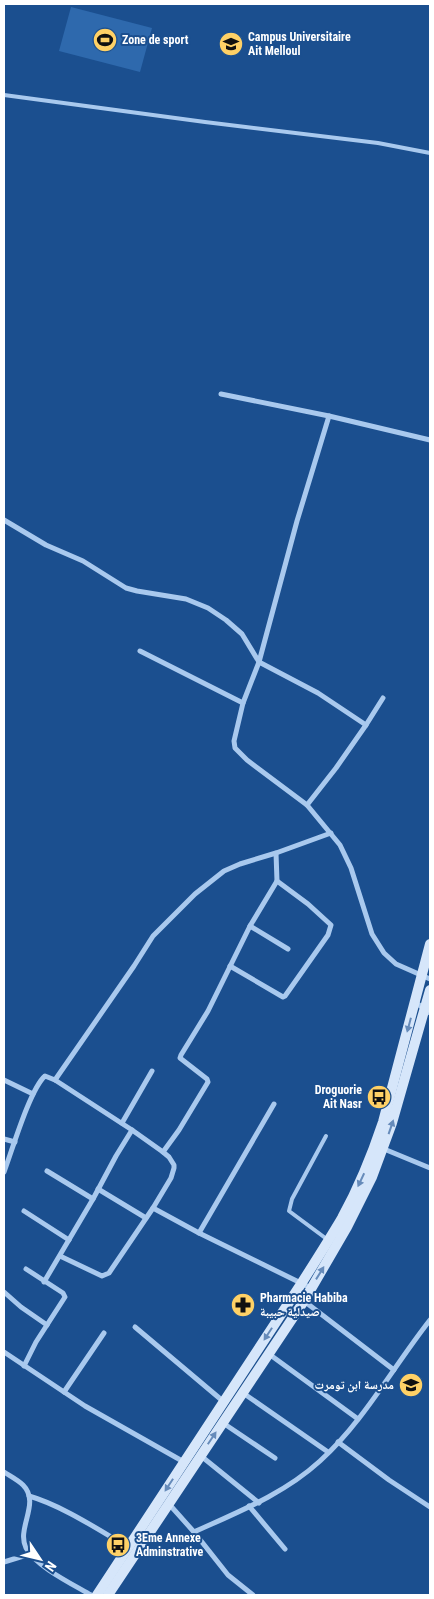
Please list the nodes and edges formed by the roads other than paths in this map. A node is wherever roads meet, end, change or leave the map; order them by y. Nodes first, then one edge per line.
1 (4, 95) edge
2 (430, 153) edge
3 (221, 394) dead end
4 (329, 416) junction
5 (430, 440) edge
6 (4, 520) edge
7 (140, 651) dead end
8 (259, 662) junction
9 (383, 698) dead end
10 (243, 703) junction
11 (366, 725) junction
12 (307, 805) junction
13 (331, 833) junction
14 (276, 853) junction
15 (277, 881) junction
16 (250, 926) junction
17 (430, 944) edge
18 (288, 949) dead end
19 (230, 966) junction
20 (426, 977) edge
21 (430, 990) edge
22 (415, 1002) junction
23 (428, 1011) edge
24 (152, 1071) dead end
25 (4, 1080) edge
26 (55, 1080) junction
27 (33, 1094) junction
28 (274, 1104) dead end
29 (122, 1123) junction
30 (132, 1130) junction
31 (326, 1136) dead end
32 (4, 1139) edge
33 (15, 1142) junction
34 (384, 1149) junction
35 (163, 1152) junction
36 (430, 1168) edge
37 (47, 1171) dead end
38 (4, 1172) edge
39 (98, 1189) junction
40 (94, 1200) junction
41 (153, 1208) junction
42 (24, 1210) dead end
43 (146, 1218) junction
44 (199, 1233) junction
45 (69, 1240) junction
46 (329, 1240) junction
47 (60, 1256) junction
48 (26, 1269) dead end
49 (44, 1282) junction
50 (301, 1284) junction
51 (311, 1288) junction
52 (4, 1292) edge
53 (304, 1301) junction
54 (430, 1320) edge
55 (46, 1325) junction
56 (136, 1327) dead end
57 (104, 1333) dead end
58 (4, 1352) edge
59 (268, 1354) junction
60 (24, 1366) junction
61 (394, 1370) junction
62 (64, 1392) junction
63 (242, 1393) junction
64 (224, 1402) junction
65 (358, 1418) junction
66 (223, 1422) junction
67 (338, 1442) junction
68 (328, 1452) junction
69 (200, 1456) junction
70 (275, 1458) dead end
71 (184, 1462) junction
72 (4, 1472) edge
73 (29, 1496) junction
74 (259, 1503) junction
75 (168, 1504) junction
76 (249, 1506) junction
77 (430, 1507) edge
78 (194, 1532) junction
79 (129, 1547) junction
80 (285, 1549) dead end
81 (30, 1554) junction
82 (4, 1562) edge
83 (91, 1595) edge
84 (97, 1595) edge
85 (108, 1595) edge
86 (253, 1595) edge

1 - 2 lane
3 - 4 street
4 - 5 street
4 - 8 street
6 - 8 street
7 - 10 street
8 - 10 street
8 - 11 street
9 - 11 street
10 - 12 street
11 - 12 street
12 - 13 street
13 - 14 street
13 - 20 street
14 - 15 street
14 - 26 street
15 - 16 street
15 - 19 street
16 - 18 street
16 - 19 street
17 - 20 main road
19 - 35 street
20 - 22 main road
21 - 23 main road
22 - 23 street
22 -> 46 main road
34 -> 23 main road
24 - 29 street
25 - 27 street
26 - 27 street
26 - 29 street
27 - 33 street
28 - 44 street
29 - 30 street
30 - 35 street
30 - 39 street
31 - 46 lane
32 - 33 street
33 - 38 street
34 - 36 street
51 -> 34 main road
35 - 41 street
37 - 40 street
39 - 40 street
39 - 43 street
40 - 45 street
41 - 43 street
41 - 44 street
42 - 45 street
43 - 47 street
44 - 50 street
45 - 47 street
46 - 50 main road
47 - 49 street
48 - 49 street
49 - 55 street
50 - 51 street
50 -> 64 main road
51 - 53 main road
52 - 55 street
53 - 59 main road
53 - 61 street
54 - 61 street
55 - 60 street
56 - 64 street
57 - 62 street
58 - 60 street
59 - 63 main road
59 - 65 street
60 - 62 street
61 - 65 street
62 - 71 street
63 - 66 main road
63 - 68 street
64 - 71 main road
65 - 67 street
69 -> 66 main road
66 - 70 street
67 - 68 street
67 - 77 street
68 - 74 street
69 - 74 street
69 - 75 main road
71 -> 79 main road
72 - 73 street
73 - 79 street
73 - 81 street
74 - 76 street
75 - 78 street
75 - 85 main road
76 - 78 street
76 - 80 street
78 - 86 street
79 - 84 main road
81 - 82 street
81 - 83 street

